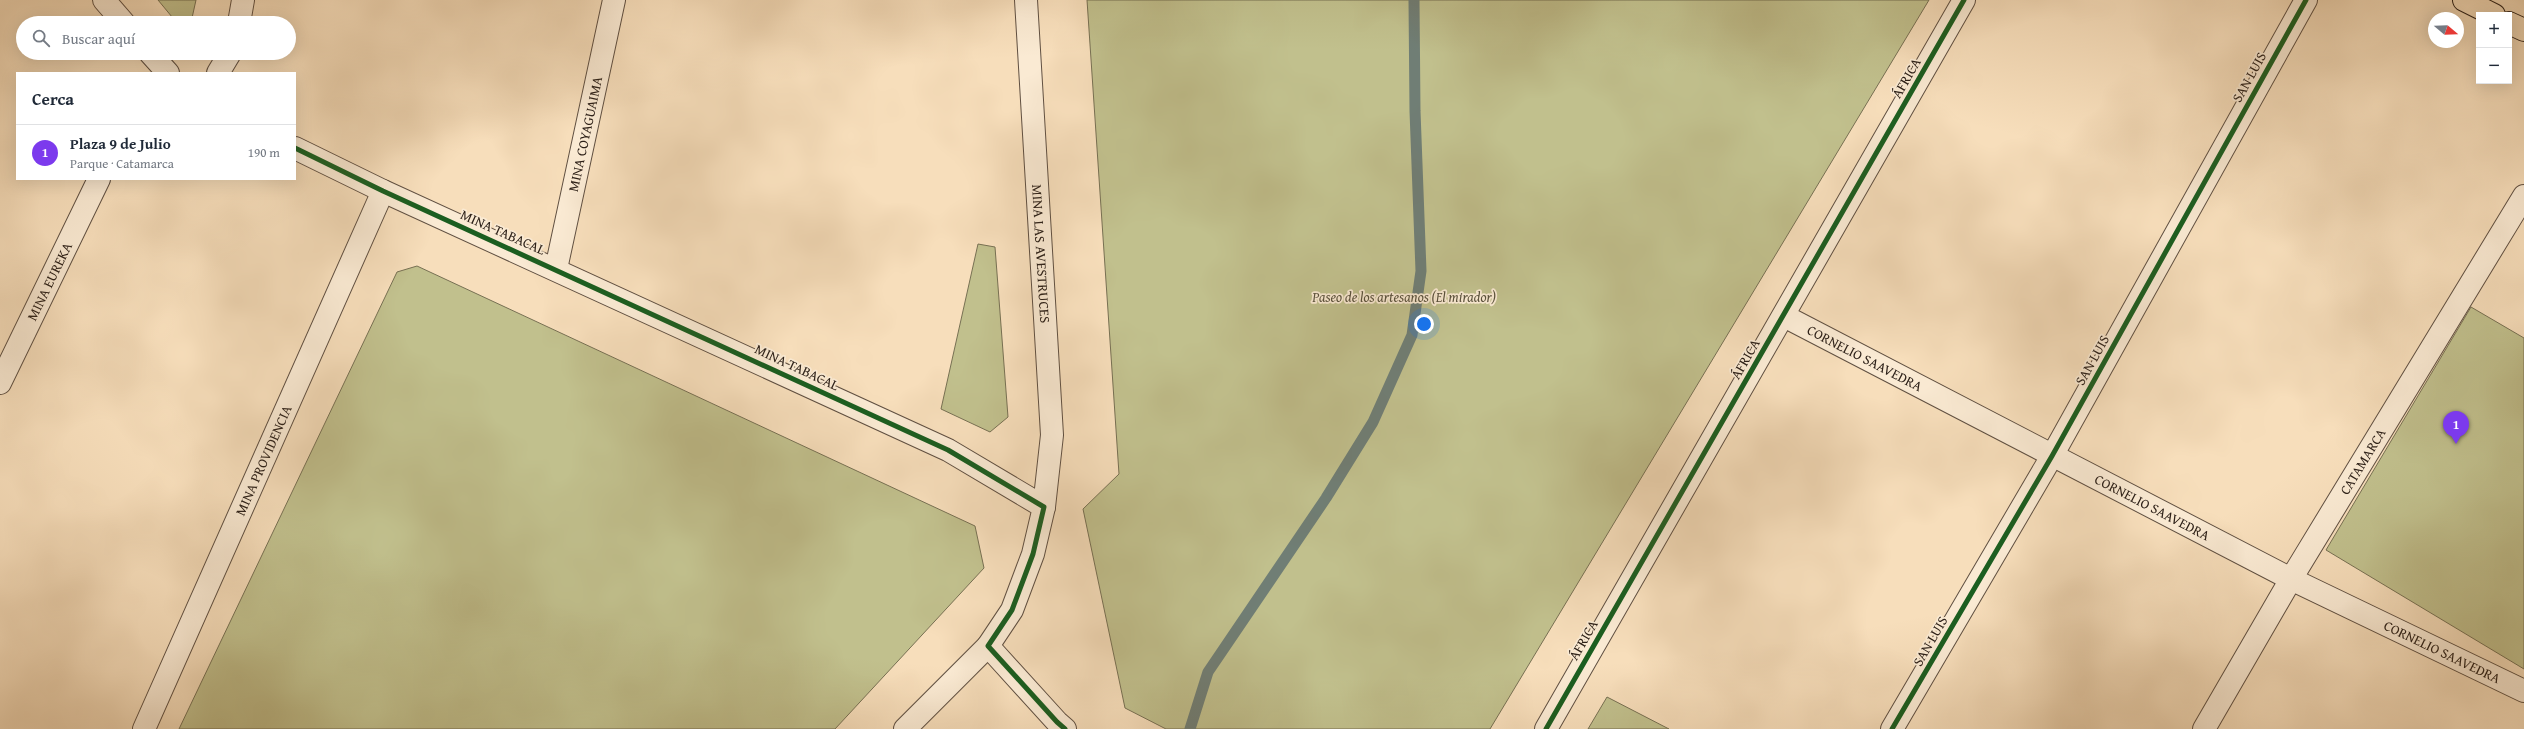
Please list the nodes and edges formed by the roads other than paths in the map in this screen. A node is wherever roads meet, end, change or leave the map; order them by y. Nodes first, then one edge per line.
1 (104, 0) edge
2 (243, 0) edge
3 (614, 0) edge
4 (1026, 0) edge
5 (1964, 0) edge
6 (2306, 0) edge
7 (2464, 0) edge
8 (2488, 12) edge
9 (118, 16) edge
10 (240, 16) edge
11 (2512, 24) edge
12 (2524, 30) edge
13 (156, 60) edge
14 (226, 60) edge
15 (167, 72) edge
16 (219, 72) edge
17 (296, 148) edge
18 (99, 180) edge
19 (383, 191) junction
20 (2524, 196) edge
21 (556, 269) junction
22 (1784, 316) junction
23 (0, 383) edge
24 (2052, 456) junction
25 (1044, 507) junction
26 (2291, 579) junction
27 (988, 646) junction
28 (2524, 690) edge
29 (144, 729) edge
30 (904, 729) edge
31 (1065, 729) edge
32 (1546, 729) edge
33 (1892, 729) edge
34 (2204, 729) edge

1 - 9 street
2 - 10 street
3 - 21 street, MINA COYAGUAIMA
4 - 25 street, MINA LAS AVESTRUCES
5 - 22 street, ÁFRICA
6 - 24 street, SAN LUIS
7 - 8 main road
11 - 12 main road
13 - 15 street
14 - 16 street
17 - 19 street, MINA TABACAL
18 - 23 street, MINA EUREKA
19 - 21 street, MINA TABACAL
19 - 29 street, MINA PROVIDENCIA
20 - 26 street, CATAMARCA
21 - 25 street, MINA TABACAL
22 - 24 street, CORNELIO SAAVEDRA
22 - 32 street, ÁFRICA
24 - 26 street, CORNELIO SAAVEDRA
24 - 33 street, SAN LUIS
25 - 27 street
26 - 28 street, CORNELIO SAAVEDRA
26 - 34 street, CATAMARCA
27 - 30 street
27 - 31 street

